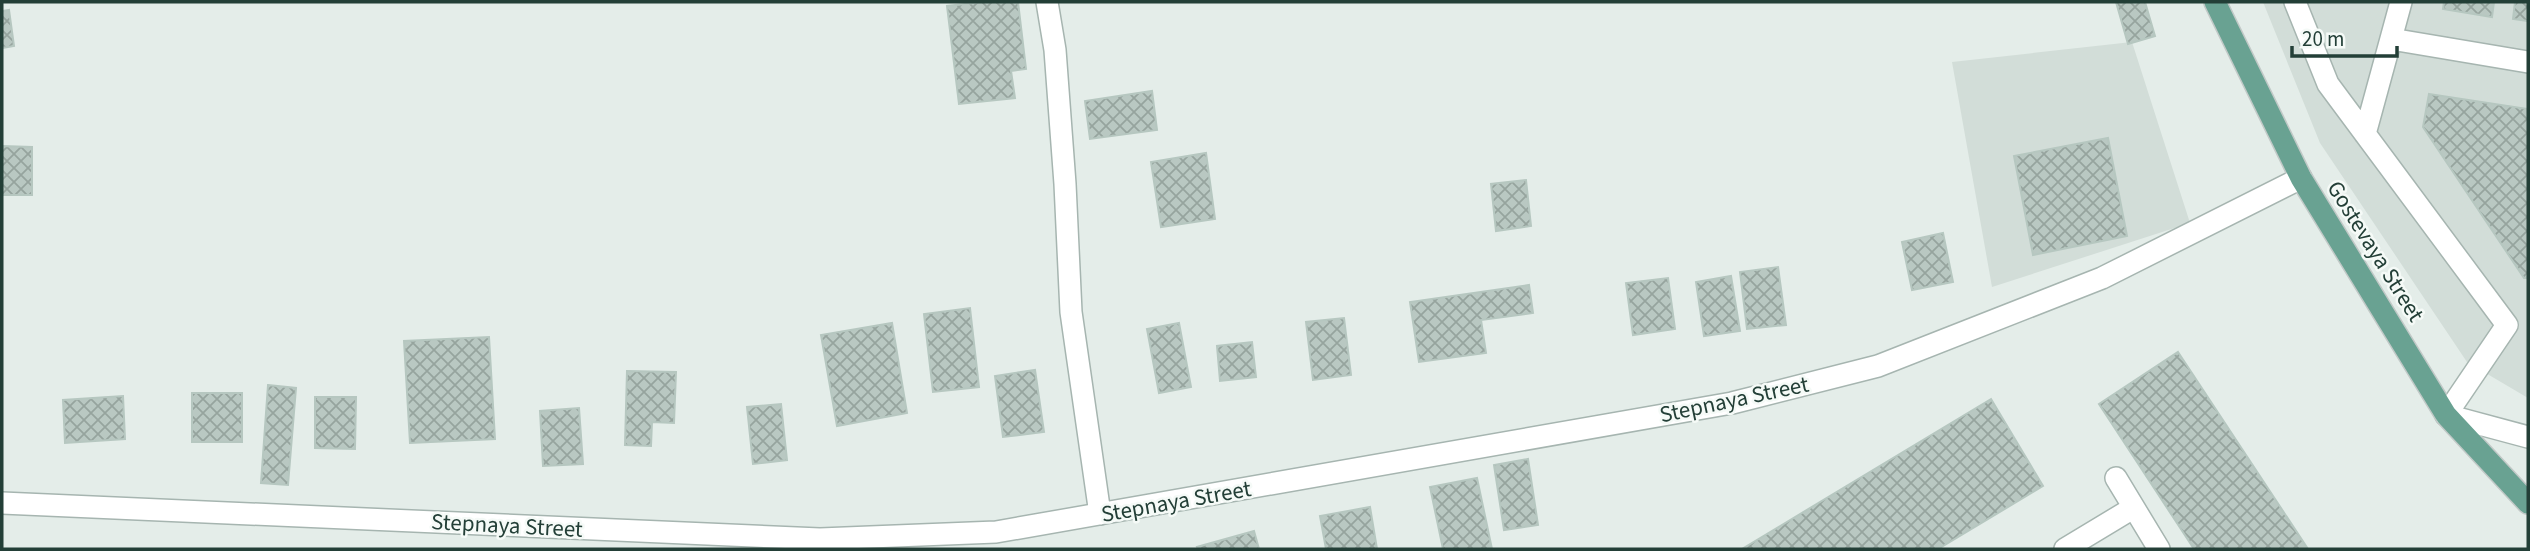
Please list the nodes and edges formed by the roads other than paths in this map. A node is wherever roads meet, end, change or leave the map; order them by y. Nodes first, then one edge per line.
1 (1047, 2) edge
2 (2215, 2) edge
3 (2295, 2) edge
4 (2401, 2) edge
5 (2391, 39) junction
6 (2528, 62) edge
7 (2365, 134) junction
8 (2301, 178) junction
9 (2446, 415) junction
10 (2528, 437) edge
11 (2116, 478) dead end
12 (2, 503) edge
13 (2528, 503) edge
14 (2133, 508) junction
15 (1100, 514) junction
16 (819, 544) edge
17 (2065, 549) edge
18 (2159, 549) edge

1 - 15 street
2 - 8 main road, Gostevaya Street
3 - 7 street
4 - 5 street
5 - 6 street
5 - 7 street
7 - 9 street
8 - 9 main road, Gostevaya Street
8 - 15 street, Stepnaya Street
9 - 10 street
9 - 13 main road, Gostevaya Street
11 - 14 street
12 - 16 street, Stepnaya Street
14 - 17 street
14 - 18 street
15 - 16 street, Stepnaya Street

